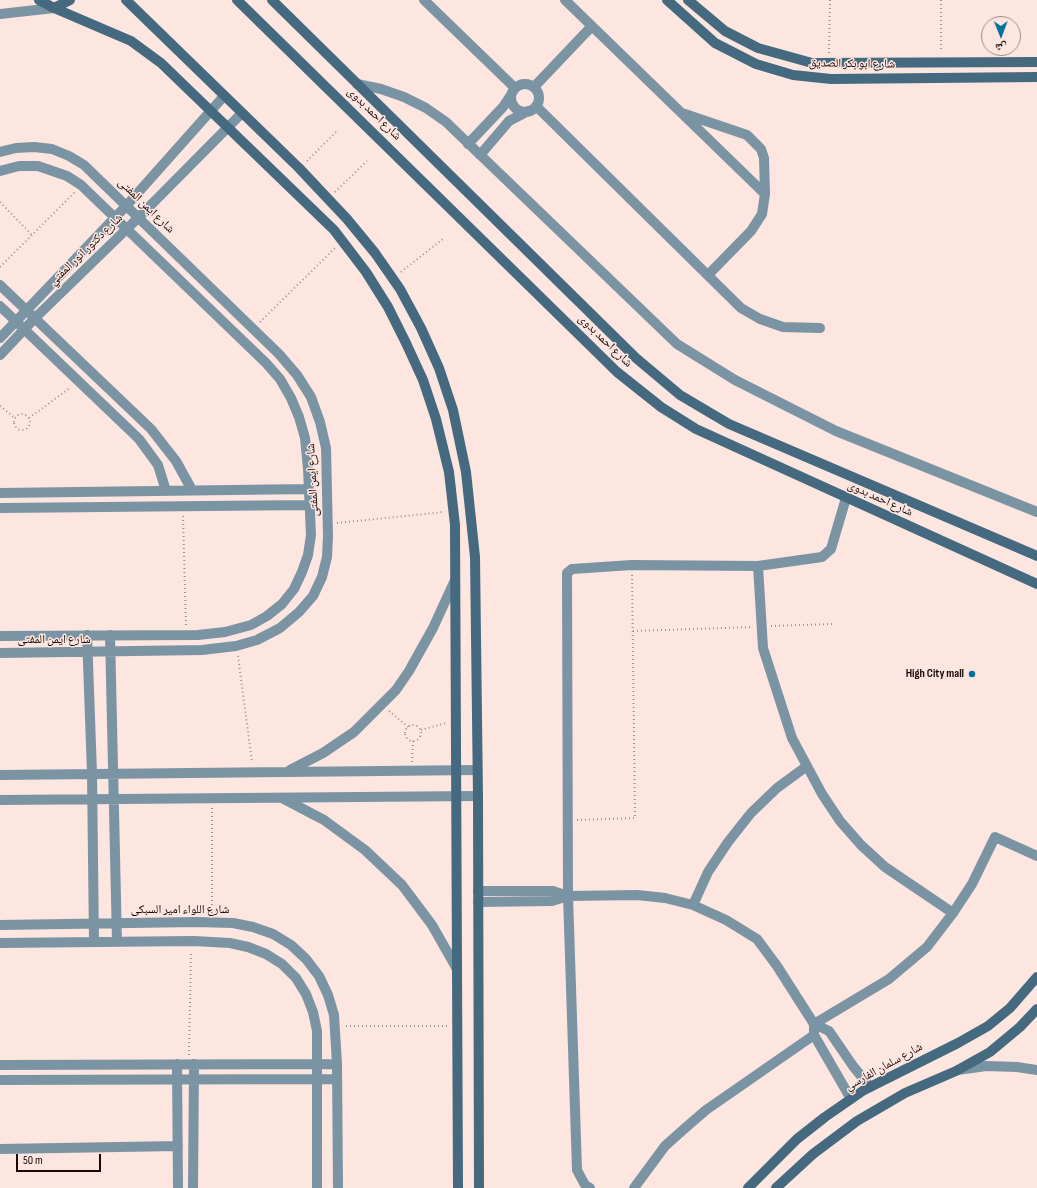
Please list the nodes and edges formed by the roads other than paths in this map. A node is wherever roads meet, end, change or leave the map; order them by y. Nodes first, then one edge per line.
1 (39, 0) edge
2 (70, 0) edge
3 (126, 0) edge
4 (237, 0) edge
5 (272, 0) edge
6 (424, 0) edge
7 (565, 0) edge
8 (667, 0) edge
9 (688, 0) edge
10 (54, 8) junction
11 (0, 14) edge
12 (592, 26) junction
13 (1037, 62) edge
14 (1037, 77) edge
15 (357, 84) junction
16 (534, 87) junction
17 (513, 92) junction
18 (224, 96) junction
19 (532, 109) junction
20 (211, 110) junction
21 (679, 111) junction
22 (242, 113) junction
23 (229, 127) junction
24 (468, 144) junction
25 (0, 152) edge
26 (480, 155) junction
27 (0, 171) edge
28 (765, 194) junction
29 (127, 205) junction
30 (139, 217) junction
31 (114, 218) junction
32 (126, 230) junction
33 (708, 275) junction
34 (0, 286) edge
35 (0, 306) edge
36 (25, 311) junction
37 (34, 319) junction
38 (15, 321) junction
39 (820, 328) dead end
40 (23, 330) junction
41 (0, 338) edge
42 (0, 355) edge
43 (309, 489) junction
44 (166, 490) junction
45 (192, 490) junction
46 (0, 493) edge
47 (846, 498) junction
48 (310, 505) junction
49 (0, 508) edge
50 (1037, 512) edge
51 (1037, 556) edge
52 (758, 566) junction
53 (455, 580) junction
54 (1037, 584) edge
55 (87, 635) junction
56 (110, 635) junction
57 (0, 636) edge
58 (88, 652) junction
59 (110, 652) junction
60 (0, 653) edge
61 (807, 766) junction
62 (457, 768) junction
63 (477, 770) junction
64 (288, 771) junction
65 (92, 773) junction
66 (113, 773) junction
67 (0, 774) edge
68 (457, 794) junction
69 (478, 796) junction
70 (280, 797) junction
71 (92, 798) junction
72 (113, 798) junction
73 (0, 800) edge
74 (1037, 856) edge
75 (478, 891) junction
76 (568, 896) junction
77 (478, 902) junction
78 (693, 905) junction
79 (953, 913) junction
80 (196, 922) junction
81 (116, 923) junction
82 (94, 924) junction
83 (0, 925) edge
84 (193, 941) junction
85 (94, 942) junction
86 (117, 942) junction
87 (0, 943) edge
88 (457, 969) junction
89 (1037, 977) edge
90 (1037, 1009) edge
91 (814, 1024) junction
92 (814, 1035) junction
93 (177, 1064) junction
94 (191, 1064) junction
95 (317, 1064) junction
96 (337, 1064) junction
97 (0, 1065) edge
98 (1037, 1070) edge
99 (956, 1071) junction
100 (317, 1079) junction
101 (337, 1079) junction
102 (0, 1080) edge
103 (177, 1080) junction
104 (194, 1080) junction
105 (870, 1087) junction
106 (851, 1099) junction
107 (178, 1146) junction
108 (0, 1149) edge
109 (178, 1188) edge
110 (193, 1188) edge
111 (317, 1188) edge
112 (338, 1188) edge
113 (458, 1188) edge
114 (479, 1188) edge
115 (590, 1188) edge
116 (634, 1188) edge
117 (748, 1188) edge
118 (776, 1188) edge

1 - 10 street
2 - 10 street
3 - 18 street
4 - 47 street, شارع احمد بدوى
5 - 15 street, شارع احمد بدوى
6 - 17 street
7 - 12 street
8 - 14 street, شارع ابو بكر الصديق
9 - 13 street, شارع ابو بكر الصديق
10 - 11 street
10 - 20 street
12 - 16 street
12 - 21 street
15 - 24 street
15 - 51 street, شارع احمد بدوى
16 - 17 street
16 - 19 street
17 - 19 street
17 - 24 street
18 - 20 street, شارع دكتور انور المفتي
18 - 22 street
19 - 26 street
19 - 33 street
20 - 23 street
20 - 29 street, شارع دكتور انور المفتي
21 - 28 street
21 - 28 street
22 - 23 street, شارع دكتور انور المفتي
22 - 63 street
23 - 30 street, شارع دكتور انور المفتي
23 - 53 street
24 - 26 street
25 - 29 street, شارع ايمن المفتى
26 - 50 street
27 - 31 street, شارع ايمن المفتى
28 - 33 street
29 - 30 street, شارع ايمن المفتى
29 - 31 street, شارع دكتور انور المفتي
30 - 32 street, شارع دكتور انور المفتي
30 - 59 street, شارع ايمن المفتى
31 - 32 street, شارع ايمن المفتى
31 - 36 street, شارع دكتور انور المفتي
32 - 37 street, شارع دكتور انور المفتي
32 - 43 street, شارع ايمن المفتى
33 - 39 street
34 - 36 street
35 - 38 street
36 - 37 street
36 - 38 street, شارع دكتور انور المفتي
37 - 40 street, شارع دكتور انور المفتي
37 - 45 street
38 - 40 street
38 - 41 street, شارع دكتور انور المفتي
40 - 42 street, شارع دكتور انور المفتي
40 - 44 street
43 - 45 street
43 - 48 street, شارع ايمن المفتى
44 - 45 street
44 - 46 street
47 - 52 street
47 - 54 street, شارع احمد بدوى
48 - 49 street
48 - 56 street, شارع ايمن المفتى
52 - 61 street
52 - 76 street
53 - 62 street
53 - 64 street
55 - 56 street, شارع ايمن المفتى
55 - 57 street, شارع ايمن المفتى
55 - 58 street
56 - 59 street
58 - 59 street, شارع ايمن المفتى
58 - 60 street, شارع ايمن المفتى
58 - 65 street
59 - 66 street
61 - 78 street
61 - 79 street
62 - 63 street
62 - 64 street
62 - 68 street
63 - 69 street
64 - 66 street
65 - 66 street
65 - 67 street
65 - 71 street
66 - 72 street
68 - 69 street
68 - 70 street
68 - 88 street
69 - 75 street
70 - 72 street
70 - 88 street
71 - 72 street
71 - 73 street
71 - 82 street
72 - 81 street
74 - 79 street
75 - 76 street
75 - 77 street
76 - 77 street
76 - 78 street
76 - 115 street
77 - 114 street
78 - 91 street
79 - 91 street
80 - 81 street, شارع اللواء امير السبكى
80 - 84 street
80 - 96 street, شارع اللواء امير السبكى
81 - 82 street, شارع اللواء امير السبكى
81 - 86 street
82 - 83 street, شارع اللواء امير السبكى
82 - 85 street
84 - 86 street
84 - 95 street
85 - 86 street
85 - 87 street
88 - 113 street
89 - 105 street, شارع سلمان الفارسي
90 - 99 street
91 - 92 street
91 - 105 street
92 - 106 street
92 - 116 street
93 - 94 street
93 - 97 street
93 - 103 street
94 - 95 street
94 - 104 street
95 - 96 street
95 - 100 street
96 - 101 street, شارع اللواء امير السبكى
98 - 99 street
99 - 118 street
100 - 101 street
100 - 104 street
100 - 111 street
101 - 112 street, شارع اللواء امير السبكى
102 - 103 street
103 - 104 street
103 - 107 street
104 - 110 street
105 - 106 street, شارع سلمان الفارسي
106 - 117 street, شارع سلمان الفارسي
107 - 108 street
107 - 109 street

